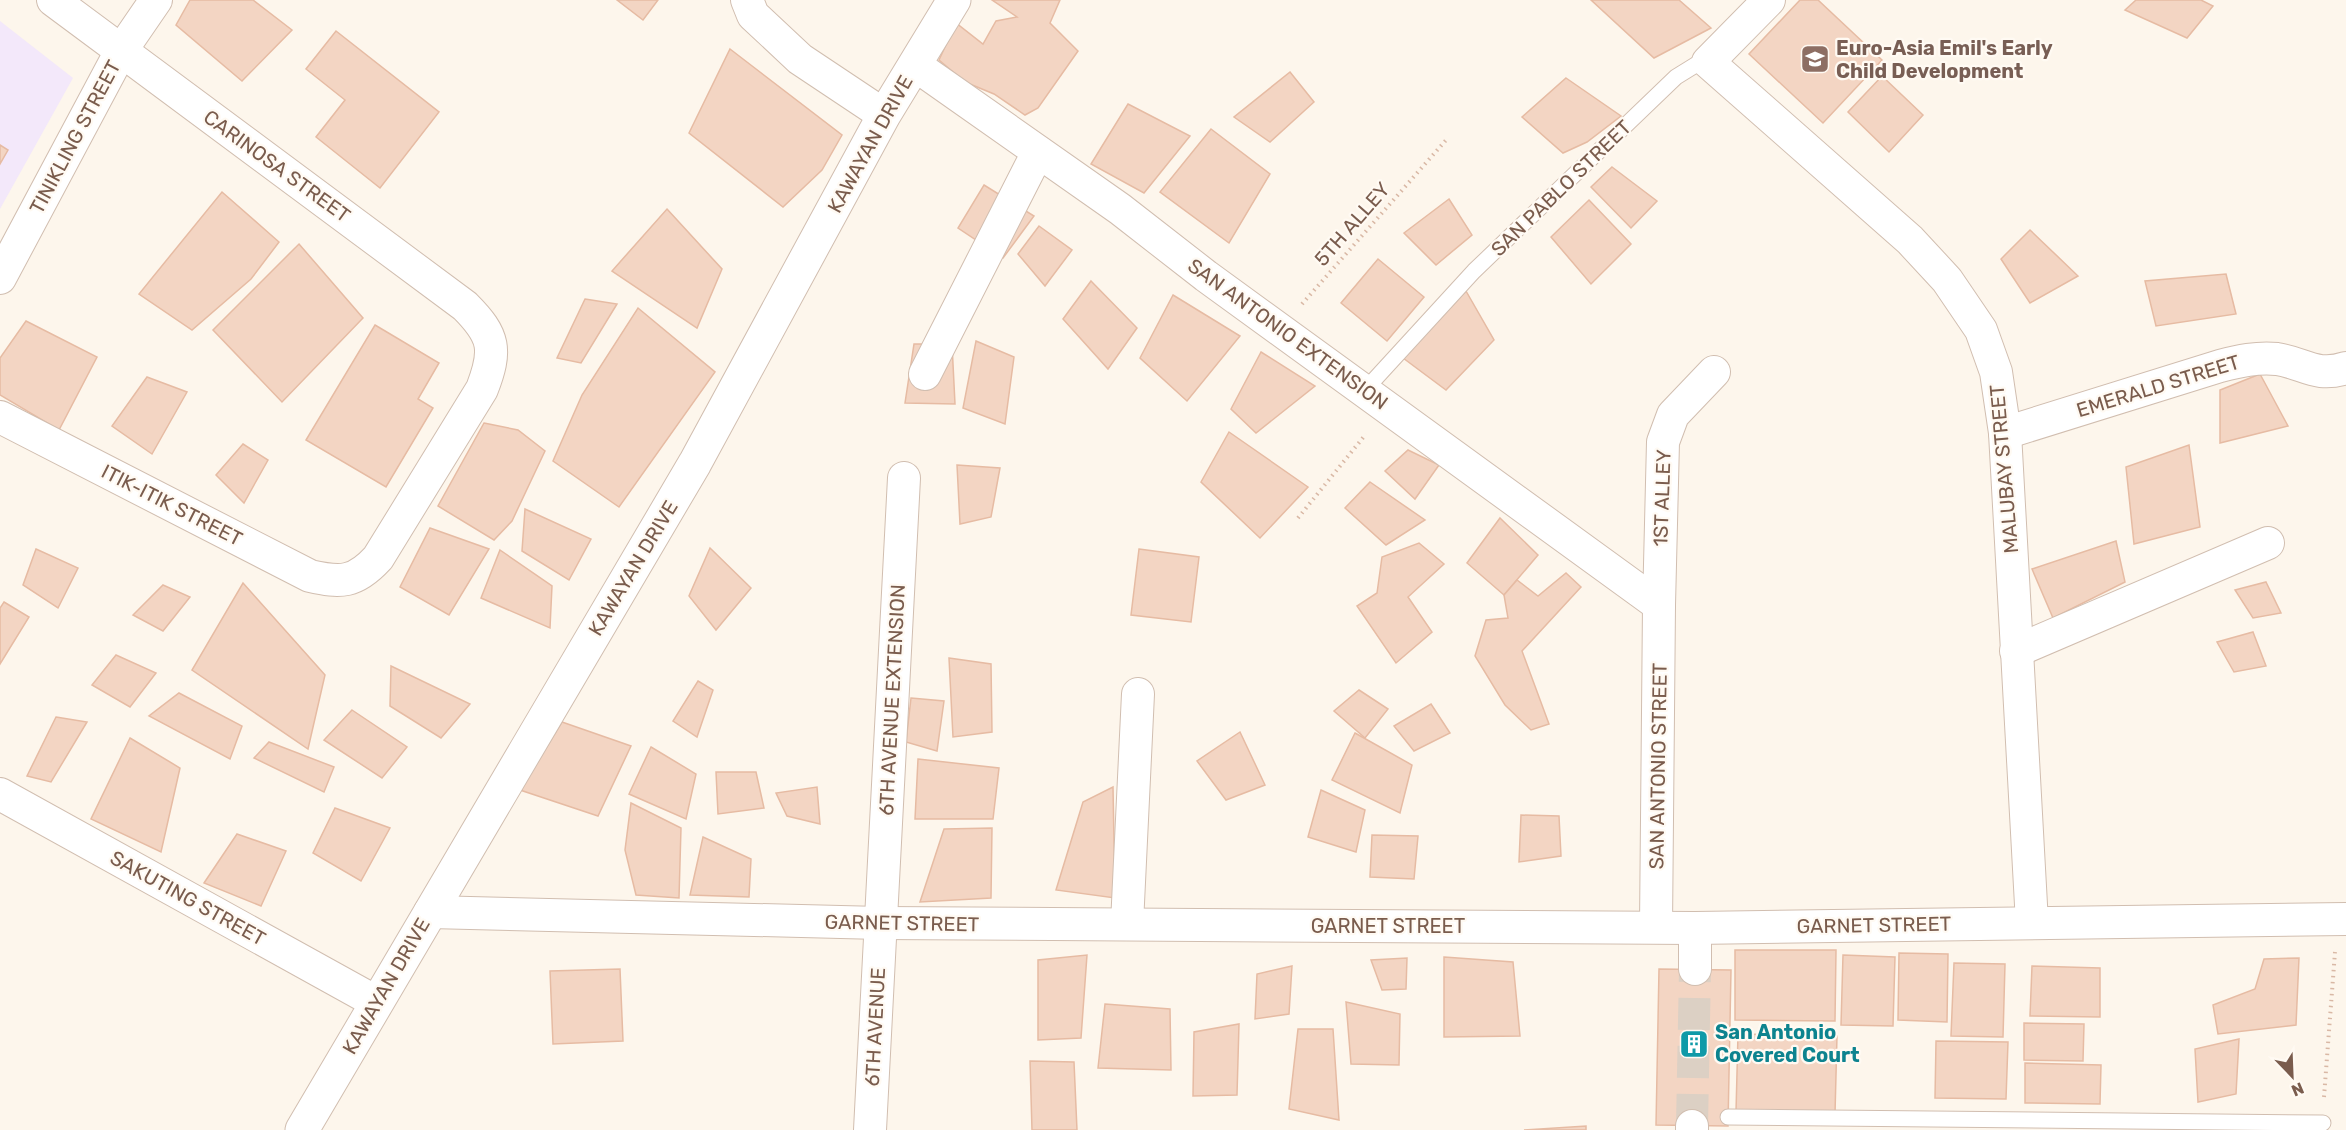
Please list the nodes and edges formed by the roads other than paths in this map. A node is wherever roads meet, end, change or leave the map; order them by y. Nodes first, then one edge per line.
1 (53, 0) edge
2 (156, 0) edge
3 (747, 0) edge
4 (954, 0) edge
5 (1756, 4) edge
6 (121, 51) junction
7 (1708, 62) junction
8 (915, 65) junction
9 (884, 115) junction
10 (1038, 152) junction
11 (0, 277) edge
12 (2346, 368) edge
13 (1714, 372) dead end
14 (925, 374) dead end
15 (1376, 399) junction
16 (0, 417) edge
17 (2005, 433) junction
18 (904, 478) dead end
19 (2268, 543) dead end
20 (348, 580) joint
21 (1659, 605) junction
22 (2016, 651) junction
23 (1138, 694) dead end
24 (0, 794) edge
25 (430, 912) junction
26 (2342, 919) edge
27 (880, 923) junction
28 (2032, 923) junction
29 (1127, 924) junction
30 (1656, 927) junction
31 (1695, 928) junction
32 (1695, 969) tunnel mouth
33 (376, 1002) junction
34 (1728, 1118) dead end
35 (2323, 1123) road end
36 (302, 1130) edge
37 (870, 1130) edge

1 - 6 street, CARINOSA STREET
2 - 6 street, TINIKLING STREET
3 - 9 street
4 - 8 street, KAWAYAN DRIVE
5 - 7 street, SAN PABLO STREET
6 - 11 street, TINIKLING STREET
6 - 20 street, CARINOSA STREET
7 - 15 lane, SAN PABLO STREET
7 - 17 street, MALUBAY STREET
8 - 9 street, KAWAYAN DRIVE
8 - 10 street, SAN ANTONIO EXTENSION
9 - 25 street, KAWAYAN DRIVE
10 - 14 street
10 - 15 street, SAN ANTONIO EXTENSION
12 - 17 street, EMERALD STREET
13 - 21 street, 1ST ALLEY
15 - 21 street, SAN ANTONIO EXTENSION
16 - 20 street, ITIK-ITIK STREET
17 - 22 street, MALUBAY STREET
18 - 27 street, 6TH AVENUE EXTENSION
19 - 22 street
21 - 30 street, SAN ANTONIO STREET
22 - 28 street, MALUBAY STREET
23 - 29 street
24 - 33 street, SAKUTING STREET
25 - 27 street, GARNET STREET
25 - 33 street, KAWAYAN DRIVE
26 - 28 street, GARNET STREET
27 - 29 street, GARNET STREET
27 - 37 street, 6TH AVENUE
28 - 31 street, GARNET STREET
29 - 30 street, GARNET STREET
30 - 31 street, GARNET STREET
31 - 32 street
33 - 36 street, KAWAYAN DRIVE
34 - 35 lane

